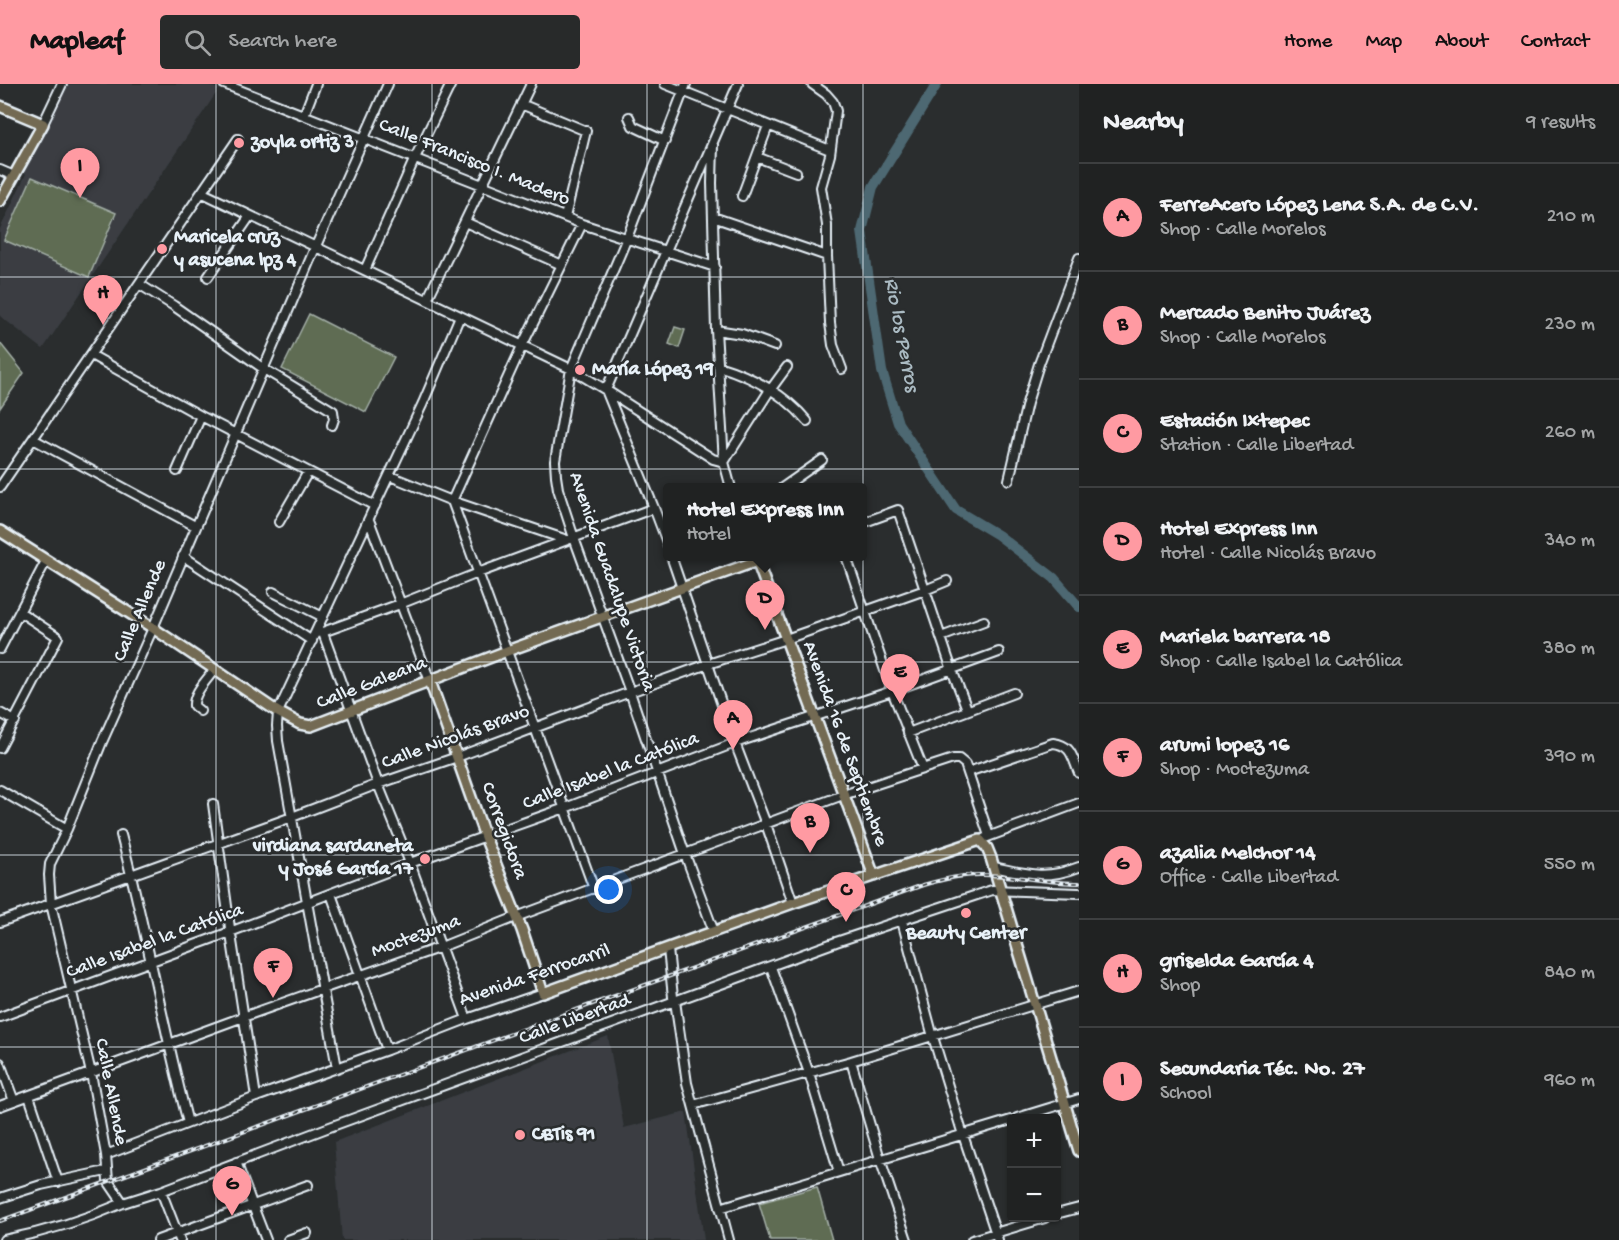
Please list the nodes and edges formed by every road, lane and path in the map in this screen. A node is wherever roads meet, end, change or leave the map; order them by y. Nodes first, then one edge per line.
1 (62, 84) edge
2 (224, 84) edge
3 (316, 84) edge
4 (388, 84) edge
5 (451, 84) edge
6 (531, 84) edge
7 (665, 84) edge
8 (738, 84) edge
9 (812, 84) edge
10 (239, 87) edge
11 (685, 87) edge
12 (521, 104) junction
13 (0, 106) edge
14 (726, 109) junction
15 (304, 115) junction
16 (629, 117) dead end
17 (43, 124) junction
18 (768, 126) junction
19 (365, 138) junction
20 (238, 139) dead end
21 (714, 139) junction
22 (664, 141) junction
23 (830, 150) junction
24 (757, 157) junction
25 (415, 158) junction
26 (0, 170) edge
27 (796, 172) dead end
28 (14, 176) junction
29 (483, 185) junction
30 (203, 193) junction
31 (742, 196) dead end
32 (0, 201) edge
33 (250, 216) junction
34 (565, 217) junction
35 (713, 217) junction
36 (465, 222) junction
37 (582, 224) junction
38 (627, 238) junction
39 (315, 248) junction
40 (665, 250) junction
41 (827, 256) junction
42 (1079, 258) edge
43 (562, 265) junction
44 (715, 267) junction
45 (365, 270) junction
46 (208, 277) dead end
47 (139, 284) junction
48 (427, 300) junction
49 (460, 316) junction
50 (716, 330) junction
51 (522, 346) junction
52 (775, 346) dead end
53 (91, 355) junction
54 (718, 366) junction
55 (787, 367) dead end
56 (264, 369) junction
57 (571, 369) junction
58 (842, 369) dead end
59 (771, 389) junction
60 (606, 390) junction
61 (201, 416) junction
62 (807, 421) dead end
63 (332, 425) dead end
64 (236, 434) junction
65 (33, 439) junction
66 (822, 460) dead end
67 (724, 462) junction
68 (177, 471) dead end
69 (308, 472) junction
70 (390, 476) junction
71 (1009, 480) dead end
72 (730, 483) edge
73 (789, 483) edge
74 (0, 488) edge
75 (452, 501) junction
76 (375, 506) junction
77 (654, 508) junction
78 (663, 516) edge
79 (658, 518) junction
80 (369, 520) junction
81 (867, 521) edge
82 (279, 522) dead end
83 (195, 526) junction
84 (0, 531) edge
85 (663, 532) edge
86 (570, 539) junction
87 (183, 556) junction
88 (46, 561) junction
89 (673, 561) edge
90 (752, 561) edge
91 (758, 561) edge
92 (848, 561) edge
93 (478, 573) junction
94 (947, 581) dead end
95 (682, 587) junction
96 (925, 590) junction
97 (273, 592) dead end
98 (400, 604) junction
99 (864, 611) junction
100 (20, 612) junction
101 (323, 617) junction
102 (604, 617) junction
103 (984, 621) dead end
104 (153, 628) junction
105 (319, 633) junction
106 (941, 637) junction
107 (786, 639) junction
108 (312, 641) junction
109 (0, 649) edge
110 (507, 651) junction
111 (999, 652) dead end
112 (708, 664) junction
113 (214, 670) junction
114 (952, 670) junction
115 (430, 681) junction
116 (892, 691) junction
117 (630, 692) junction
118 (1014, 693) dead end
119 (967, 709) junction
120 (351, 710) junction
121 (200, 711) dead end
122 (278, 712) junction
123 (0, 713) edge
124 (816, 717) junction
125 (15, 721) junction
126 (535, 728) junction
127 (908, 733) junction
128 (735, 743) junction
129 (0, 748) edge
130 (457, 757) junction
131 (922, 770) junction
132 (657, 772) junction
133 (968, 772) junction
134 (1079, 772) edge
135 (378, 784) junction
136 (0, 790) edge
137 (843, 795) junction
138 (1079, 803) edge
139 (213, 804) dead end
140 (565, 808) junction
141 (292, 817) junction
142 (766, 824) junction
143 (67, 829) junction
144 (121, 835) dead end
145 (989, 836) junction
146 (485, 837) junction
147 (980, 840) junction
148 (219, 843) junction
149 (685, 854) junction
150 (410, 863) junction
151 (994, 867) junction
152 (1079, 867) edge
153 (132, 876) junction
154 (874, 876) junction
155 (594, 888) junction
156 (1000, 890) junction
157 (1079, 893) edge
158 (331, 894) junction
159 (306, 903) junction
160 (794, 903) junction
161 (51, 904) junction
162 (516, 917) junction
163 (1, 919) edge
164 (902, 921) junction
165 (230, 932) junction
166 (714, 932) junction
167 (441, 946) junction
168 (668, 949) junction
169 (150, 961) junction
170 (771, 967) junction
171 (361, 975) junction
172 (323, 989) junction
173 (71, 990) junction
174 (1079, 991) edge
175 (543, 993) junction
176 (675, 1001) junction
177 (1035, 1004) junction
178 (0, 1017) edge
179 (243, 1017) junction
180 (467, 1019) junction
181 (933, 1037) junction
182 (169, 1044) junction
183 (387, 1050) junction
184 (851, 1061) junction
185 (0, 1063) edge
186 (337, 1068) junction
187 (91, 1073) junction
188 (809, 1073) junction
189 (29, 1096) junction
190 (256, 1097) junction
191 (1079, 1099) edge
192 (14, 1101) junction
193 (1065, 1104) junction
194 (693, 1105) junction
195 (0, 1106) edge
196 (1033, 1114) edge
197 (1007, 1121) edge
198 (188, 1123) junction
199 (963, 1136) junction
200 (1079, 1151) edge
201 (106, 1155) junction
202 (880, 1159) junction
203 (236, 1162) junction
204 (106, 1171) junction
205 (839, 1172) junction
206 (58, 1182) junction
207 (308, 1185) dead end
208 (161, 1191) junction
209 (0, 1198) edge
210 (123, 1203) junction
211 (252, 1205) junction
212 (720, 1208) junction
213 (1079, 1208) edge
214 (1061, 1213) edge
215 (1034, 1222) edge
216 (307, 1233) dead end
217 (41, 1236) edge
218 (179, 1236) edge
219 (997, 1236) edge
220 (4, 1240) edge
221 (158, 1240) edge
222 (266, 1240) edge
223 (288, 1240) edge
224 (729, 1240) edge
225 (907, 1240) edge
226 (972, 1240) edge

1 - 17 street
2 - 10 street, Calle Francisco I. Madero
3 - 15 street
4 - 19 street, Calle Allende
5 - 25 street
6 - 12 street
7 - 11 street
8 - 14 street
9 - 23 street
10 - 15 street, Calle Francisco I. Madero
11 - 14 street
11 - 22 street, Avenida Guadalupe Victoria
12 - 29 street
12 - 34 street
13 - 17 main road
14 - 18 street
14 - 21 street
15 - 19 street, Calle Francisco I. Madero
16 - 22 street
17 - 28 main road
18 - 23 street
18 - 24 street
19 - 25 street, Calle Francisco I. Madero
19 - 39 street, Calle Allende
20 - 30 street
21 - 35 street
21 - 40 street
22 - 38 street, Avenida Guadalupe Victoria
23 - 41 street
24 - 27 street
24 - 31 street
25 - 29 street, Calle Francisco I. Madero
25 - 45 street
26 - 28 street
28 - 32 main road
29 - 34 street, Calle Francisco I. Madero
29 - 36 street
30 - 33 street
30 - 47 street
33 - 39 street
33 - 46 street
34 - 37 street, Calle Francisco I. Madero
35 - 41 street
35 - 44 street
36 - 43 street
36 - 48 street
37 - 38 street, Calle Francisco I. Madero
37 - 43 street
38 - 40 street, Calle Francisco I. Madero
38 - 57 street, Avenida Guadalupe Victoria
39 - 45 street
39 - 56 street, Calle Allende
40 - 44 street, Calle Francisco I. Madero
40 - 60 street
41 - 58 street
42 - 71 street
43 - 51 street
44 - 50 street
45 - 48 street
47 - 53 street
47 - 56 street
48 - 49 street
49 - 51 street
49 - 70 street
50 - 52 street
50 - 54 street
51 - 57 street
51 - 75 street
53 - 61 street
53 - 65 street
54 - 59 street
54 - 67 street
55 - 59 street
56 - 63 street
56 - 64 street, Calle Allende
57 - 60 street
57 - 86 street, Avenida Guadalupe Victoria
59 - 62 street
59 - 67 street
60 - 67 street
60 - 77 street
61 - 64 street
61 - 68 street
64 - 69 street
64 - 83 street, Calle Allende
65 - 74 street
65 - 83 street
66 - 73 street
67 - 72 street
69 - 76 street
69 - 82 street
70 - 75 street
70 - 76 street
75 - 86 street
75 - 93 street
76 - 80 street
77 - 79 street
77 - 86 street
78 - 79 street
79 - 85 street
80 - 98 street
80 - 101 street
81 - 96 street
83 - 87 street, Calle Allende
84 - 88 main road, Calle Galeana
86 - 93 street
86 - 102 street, Avenida Guadalupe Victoria
87 - 104 street, Calle Allende
87 - 108 street
88 - 100 street
88 - 104 main road, Calle Galeana
89 - 95 street
90 - 95 main road, Calle Galeana
91 - 107 main road, Avenida 16 de Septiembre
92 - 99 street
93 - 98 street
93 - 110 street
94 - 96 street, Calle Nicolás Bravo
95 - 102 main road, Calle Galeana
95 - 112 street
96 - 99 street, Calle Nicolás Bravo
96 - 106 street
97 - 101 street
98 - 105 street
98 - 115 street
99 - 107 street, Calle Nicolás Bravo
99 - 116 street
100 - 109 street
100 - 125 street
101 - 105 street
102 - 110 main road, Calle Galeana
102 - 117 street, Avenida Guadalupe Victoria
103 - 106 street
104 - 113 main road, Calle Galeana
104 - 143 street, Calle Allende
105 - 108 street
105 - 120 street
106 - 114 street
107 - 112 street, Calle Nicolás Bravo
107 - 124 main road, Avenida 16 de Septiembre
108 - 122 street
110 - 115 main road, Calle Galeana
110 - 126 street
111 - 114 street, Calle Isabel la Católica
112 - 117 street, Calle Nicolás Bravo
112 - 128 street
113 - 121 street
113 - 122 main road, Calle Galeana
114 - 116 street, Calle Isabel la Católica
114 - 119 street
115 - 120 main road, Calle Galeana
115 - 130 main road, Corregidora
116 - 124 street, Calle Isabel la Católica
116 - 127 street
117 - 126 street, Calle Nicolás Bravo
117 - 132 street, Avenida Guadalupe Victoria
118 - 119 street
119 - 127 street
120 - 122 main road, Calle Galeana
120 - 135 street
122 - 141 street
123 - 125 street
124 - 128 street, Calle Isabel la Católica
124 - 137 main road, Avenida 16 de Septiembre
125 - 129 street
126 - 130 street, Calle Nicolás Bravo
126 - 140 street
127 - 131 street
128 - 132 street, Calle Isabel la Católica
128 - 142 street
130 - 135 street, Calle Nicolás Bravo
130 - 146 main road, Corregidora
131 - 133 street, Moctezuma
131 - 137 street, Moctezuma
132 - 140 street, Calle Isabel la Católica
132 - 149 street, Avenida Guadalupe Victoria
133 - 134 street
133 - 145 street
135 - 141 street, Calle Nicolás Bravo
135 - 150 street
136 - 143 street
137 - 142 street, Moctezuma
137 - 154 main road, Avenida 16 de Septiembre
138 - 145 street
139 - 148 street
140 - 146 street, Calle Isabel la Católica
140 - 155 street
141 - 148 street, Calle Nicolás Bravo
141 - 159 street
142 - 149 street, Moctezuma
142 - 160 street
143 - 161 street, Calle Allende
144 - 153 street
145 - 147 street
146 - 150 street, Calle Isabel la Católica
146 - 162 main road, Corregidora
147 - 151 main road
147 - 154 main road, Avenida Ferrocarril
148 - 153 street, Calle Nicolás Bravo
148 - 165 street
149 - 155 street, Moctezuma
149 - 166 street, Avenida Guadalupe Victoria
150 - 158 street, Calle Isabel la Católica
150 - 167 street
151 - 152 street
151 - 156 main road
153 - 161 street, Calle Nicolás Bravo
153 - 169 street
154 - 160 main road, Avenida Ferrocarril
155 - 162 street, Moctezuma
156 - 157 street, Calle Libertad
156 - 164 street, Calle Libertad
156 - 177 main road
158 - 159 street, Calle Isabel la Católica
158 - 171 street
159 - 165 street, Calle Isabel la Católica
159 - 172 street
160 - 166 main road, Avenida Ferrocarril
161 - 163 street, Calle Nicolás Bravo
161 - 173 street, Calle Allende
162 - 167 street, Moctezuma
162 - 175 main road, Corregidora
164 - 170 street, Calle Libertad
164 - 181 street
165 - 169 street, Calle Isabel la Católica
165 - 179 street
166 - 168 main road, Avenida Ferrocarril
167 - 171 street, Moctezuma
167 - 180 street
168 - 175 main road, Avenida Ferrocarril
168 - 176 street
169 - 173 street, Calle Isabel la Católica
169 - 182 street
170 - 176 street, Calle Libertad
170 - 188 street
171 - 172 street, Moctezuma
171 - 183 street
172 - 179 street, Moctezuma
172 - 186 street
173 - 178 street, Calle Isabel la Católica
173 - 187 street, Calle Allende
174 - 177 street
175 - 180 street, Avenida Ferrocarril
176 - 194 street
176 - 203 street, Calle Libertad
177 - 181 street
177 - 193 main road
179 - 182 street, Moctezuma
179 - 190 street
180 - 183 street, Avenida Ferrocarril
181 - 184 street
181 - 199 street
182 - 187 street, Moctezuma
182 - 198 street
183 - 186 street, Avenida Ferrocarril
184 - 188 street
184 - 202 street
185 - 192 street
186 - 190 street, Avenida Ferrocarril
187 - 189 street, Moctezuma
187 - 201 street, Calle Allende
188 - 194 street
188 - 205 street
189 - 192 street, Moctezuma
189 - 206 street
190 - 198 street, Avenida Ferrocarril
191 - 193 street
192 - 195 street, Moctezuma
193 - 196 street
193 - 200 main road
194 - 212 street
197 - 199 street
198 - 201 street, Avenida Ferrocarril
199 - 202 street
199 - 219 street
201 - 204 street, Calle Allende
202 - 205 street
202 - 225 street
203 - 208 street, Calle Libertad
203 - 211 street
204 - 206 street
204 - 210 street
205 - 212 street
206 - 209 street
207 - 211 street
208 - 210 street, Calle Libertad
208 - 218 street
210 - 217 street, Calle Libertad
211 - 218 street
211 - 222 street
212 - 224 street
213 - 214 street
215 - 219 street
216 - 223 street
217 - 220 street, Calle Libertad
218 - 221 street
219 - 226 street

